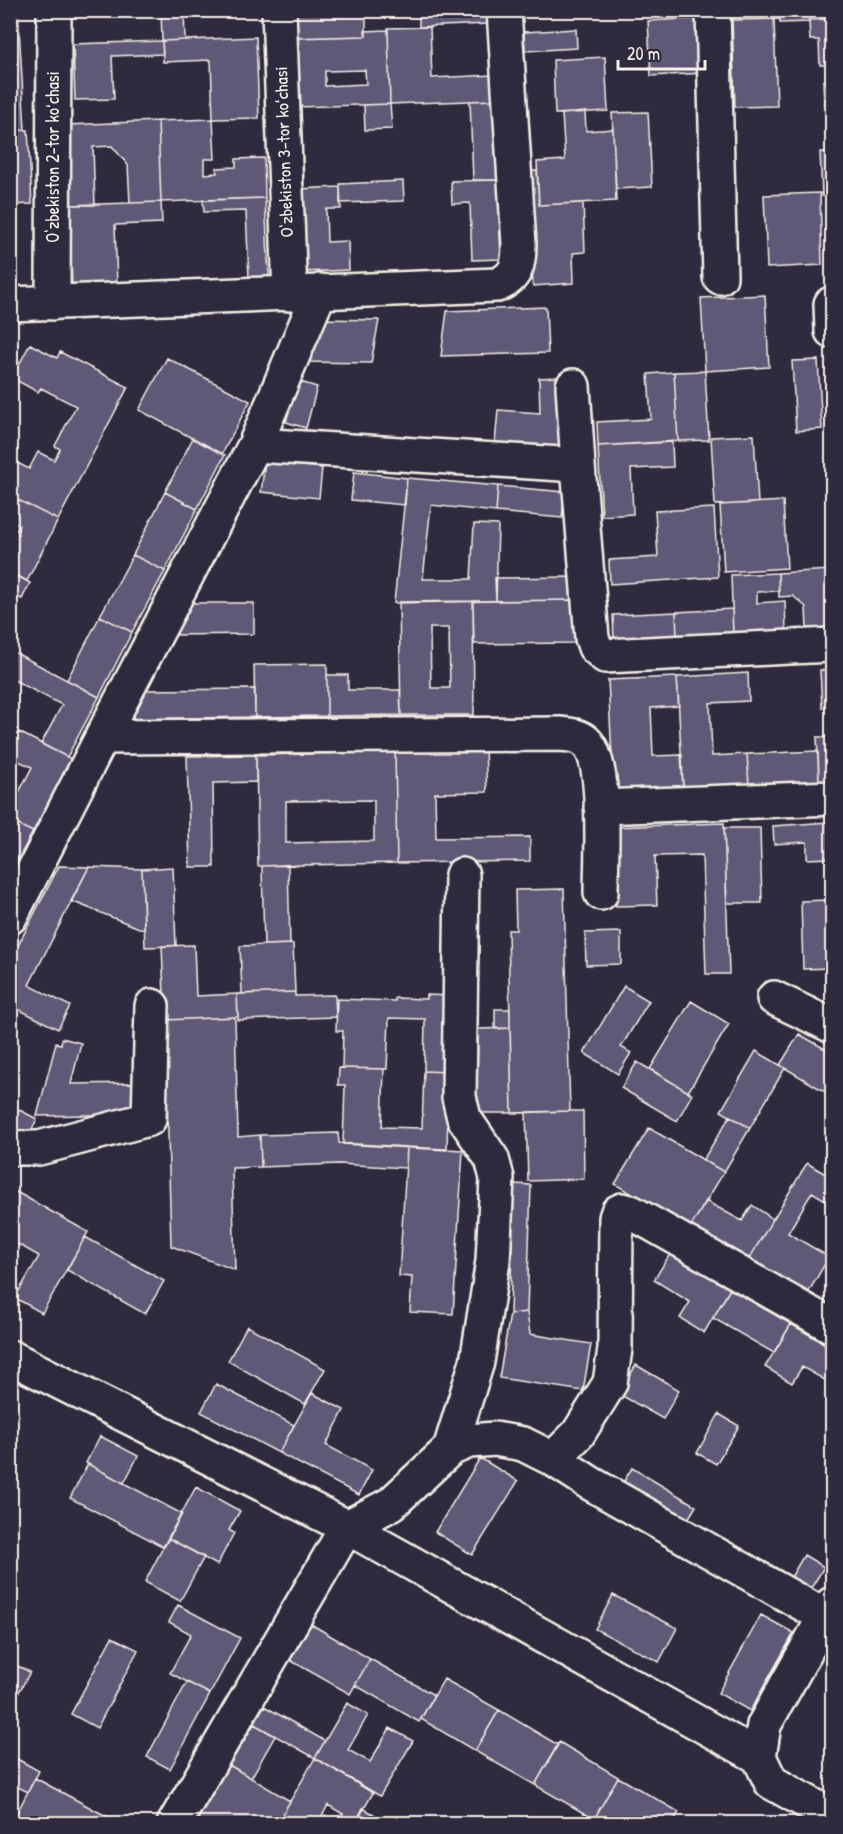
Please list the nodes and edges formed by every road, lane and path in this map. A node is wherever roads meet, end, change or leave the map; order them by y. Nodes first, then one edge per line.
1 (54, 10) edge
2 (279, 10) edge
3 (504, 10) edge
4 (713, 10) edge
5 (720, 277) dead end
6 (305, 292) junction
7 (53, 303) junction
8 (10, 304) edge
9 (573, 386) dead end
10 (255, 445) junction
11 (578, 465) junction
12 (832, 645) edge
13 (102, 737) junction
14 (832, 798) edge
15 (601, 807) junction
16 (462, 875) dead end
17 (601, 893) dead end
18 (10, 917) edge
19 (774, 998) dead end
20 (152, 1006) dead end
21 (832, 1026) edge
22 (10, 1148) edge
23 (832, 1326) edge
24 (10, 1357) edge
25 (450, 1449) junction
26 (553, 1459) junction
27 (347, 1527) junction
28 (826, 1626) edge
29 (759, 1757) junction
30 (832, 1816) edge
31 (174, 1824) edge

1 - 7 street, O‘zbekiston 2-tor koʻchasi
2 - 6 street, O‘zbekiston 3-tor koʻchasi
3 - 6 street
4 - 5 street
6 - 7 street
6 - 10 street
7 - 8 street
9 - 11 street
10 - 11 street
10 - 13 street
11 - 12 street
13 - 15 street
13 - 18 street
14 - 15 street
15 - 17 street
16 - 25 street
19 - 21 street
20 - 22 street
23 - 26 street
24 - 27 street
25 - 26 street
25 - 27 street
26 - 28 street
27 - 29 street
27 - 31 street
28 - 29 street
29 - 30 street

